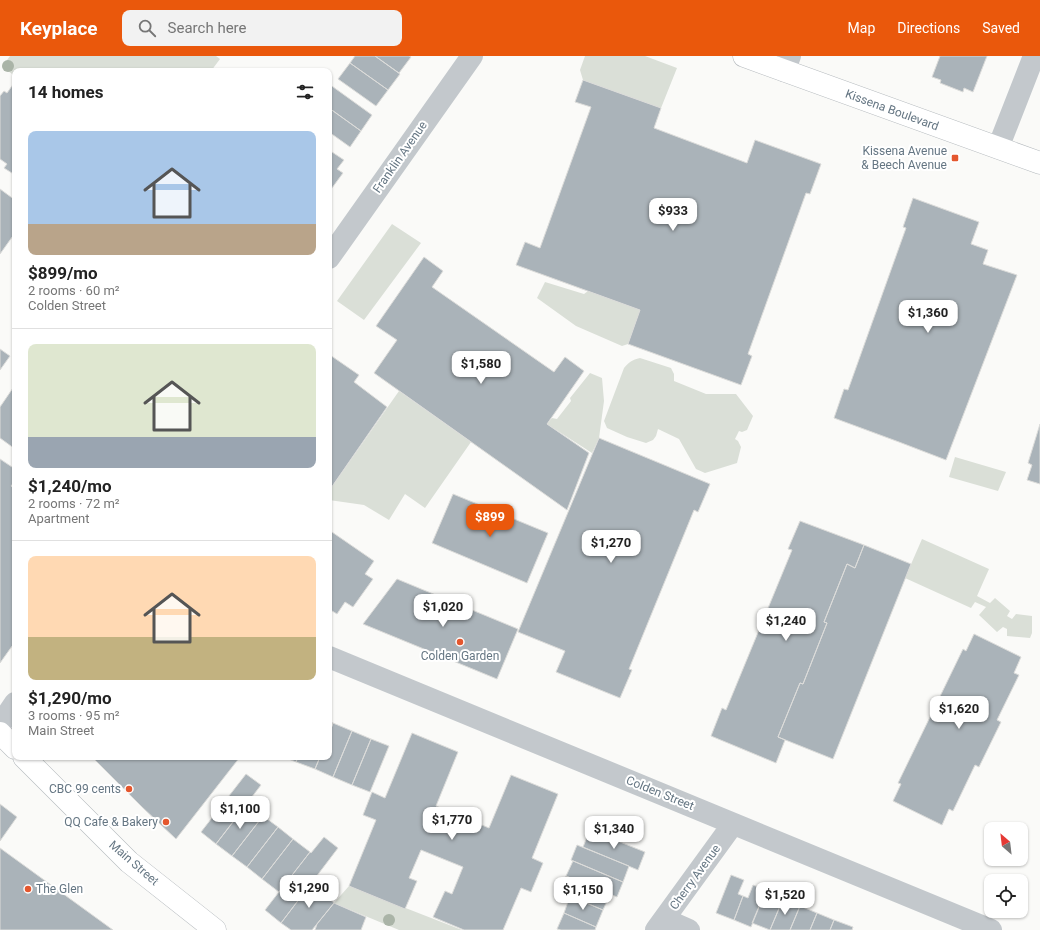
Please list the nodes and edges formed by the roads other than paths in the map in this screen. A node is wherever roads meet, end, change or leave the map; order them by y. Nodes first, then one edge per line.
1 (472, 56) edge
2 (744, 56) edge
3 (1034, 56) edge
4 (787, 63) edge
5 (998, 148) junction
6 (1040, 163) edge
7 (332, 254) edge
8 (332, 658) edge
9 (12, 707) edge
10 (0, 725) edge
11 (0, 733) edge
12 (12, 745) edge
13 (27, 760) edge
14 (733, 824) junction
15 (660, 925) edge
16 (215, 930) edge
17 (689, 930) edge
18 (991, 930) edge

1 - 7 street, Franklin Avenue
2 - 4 main road, Kissena Boulevard
3 - 5 street
4 - 5 main road, Kissena Boulevard
5 - 6 main road, Kissena Boulevard
8 - 14 street, Colden Street
9 - 10 street
11 - 12 main road
13 - 16 main road, Main Street
14 - 15 street, Cherry Avenue
14 - 18 street, Colden Street
15 - 17 street

